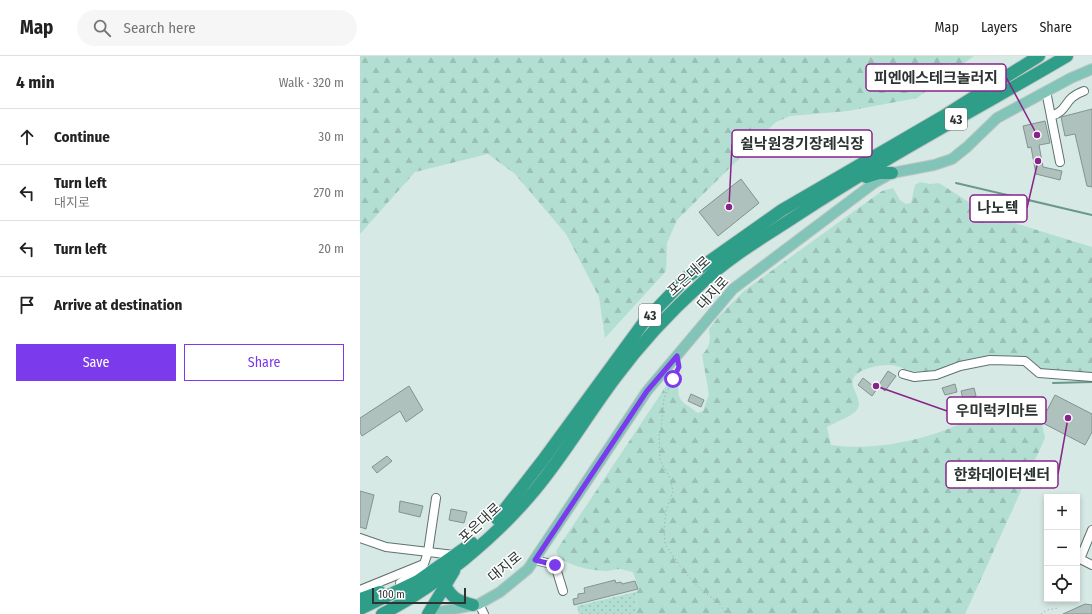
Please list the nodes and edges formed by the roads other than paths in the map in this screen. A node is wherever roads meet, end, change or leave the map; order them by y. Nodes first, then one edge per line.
1 (1023, 56) edge
2 (1039, 56) edge
3 (1067, 56) edge
4 (1092, 70) edge
5 (1046, 91) junction
6 (1084, 91) dead end
7 (1051, 116) junction
8 (905, 139) junction
9 (1060, 162) dead end
10 (892, 173) junction
11 (846, 183) junction
12 (903, 374) dead end
13 (1092, 377) edge
14 (436, 498) dead end
15 (1092, 530) edge
16 (360, 538) edge
17 (428, 552) junction
18 (1080, 557) edge
19 (458, 558) junction
20 (535, 560) junction
21 (1080, 562) edge
22 (1092, 565) edge
23 (400, 583) junction
24 (445, 585) junction
25 (360, 590) edge
26 (563, 591) dead end
27 (360, 599) edge
28 (476, 604) junction
29 (360, 609) edge
30 (382, 614) edge
31 (428, 614) edge
32 (484, 614) edge

1 - 8 highway
2 - 8 highway, 포은대로 / 43
3 - 11 highway, 포은대로 / 43
4 - 5 main road, 대지로
5 - 7 street
5 - 10 main road, 대지로
6 - 7 street
7 - 9 street
8 - 19 highway, 포은대로 / 43
10 - 11 highway
10 - 20 main road, 대지로
11 - 19 highway, 포은대로 / 43
12 - 13 street
14 - 17 street
15 - 18 street
16 - 17 street
17 - 19 street
17 - 23 street
17 - 25 street
19 - 23 highway
19 - 24 highway
19 - 29 highway, 포은대로 / 43
19 - 30 highway, 포은대로 / 43
20 - 26 street
20 - 28 main road, 대지로
21 - 22 street
23 - 27 highway
24 - 28 highway
24 - 31 highway
28 - 31 main road, 대지로
28 - 32 street

